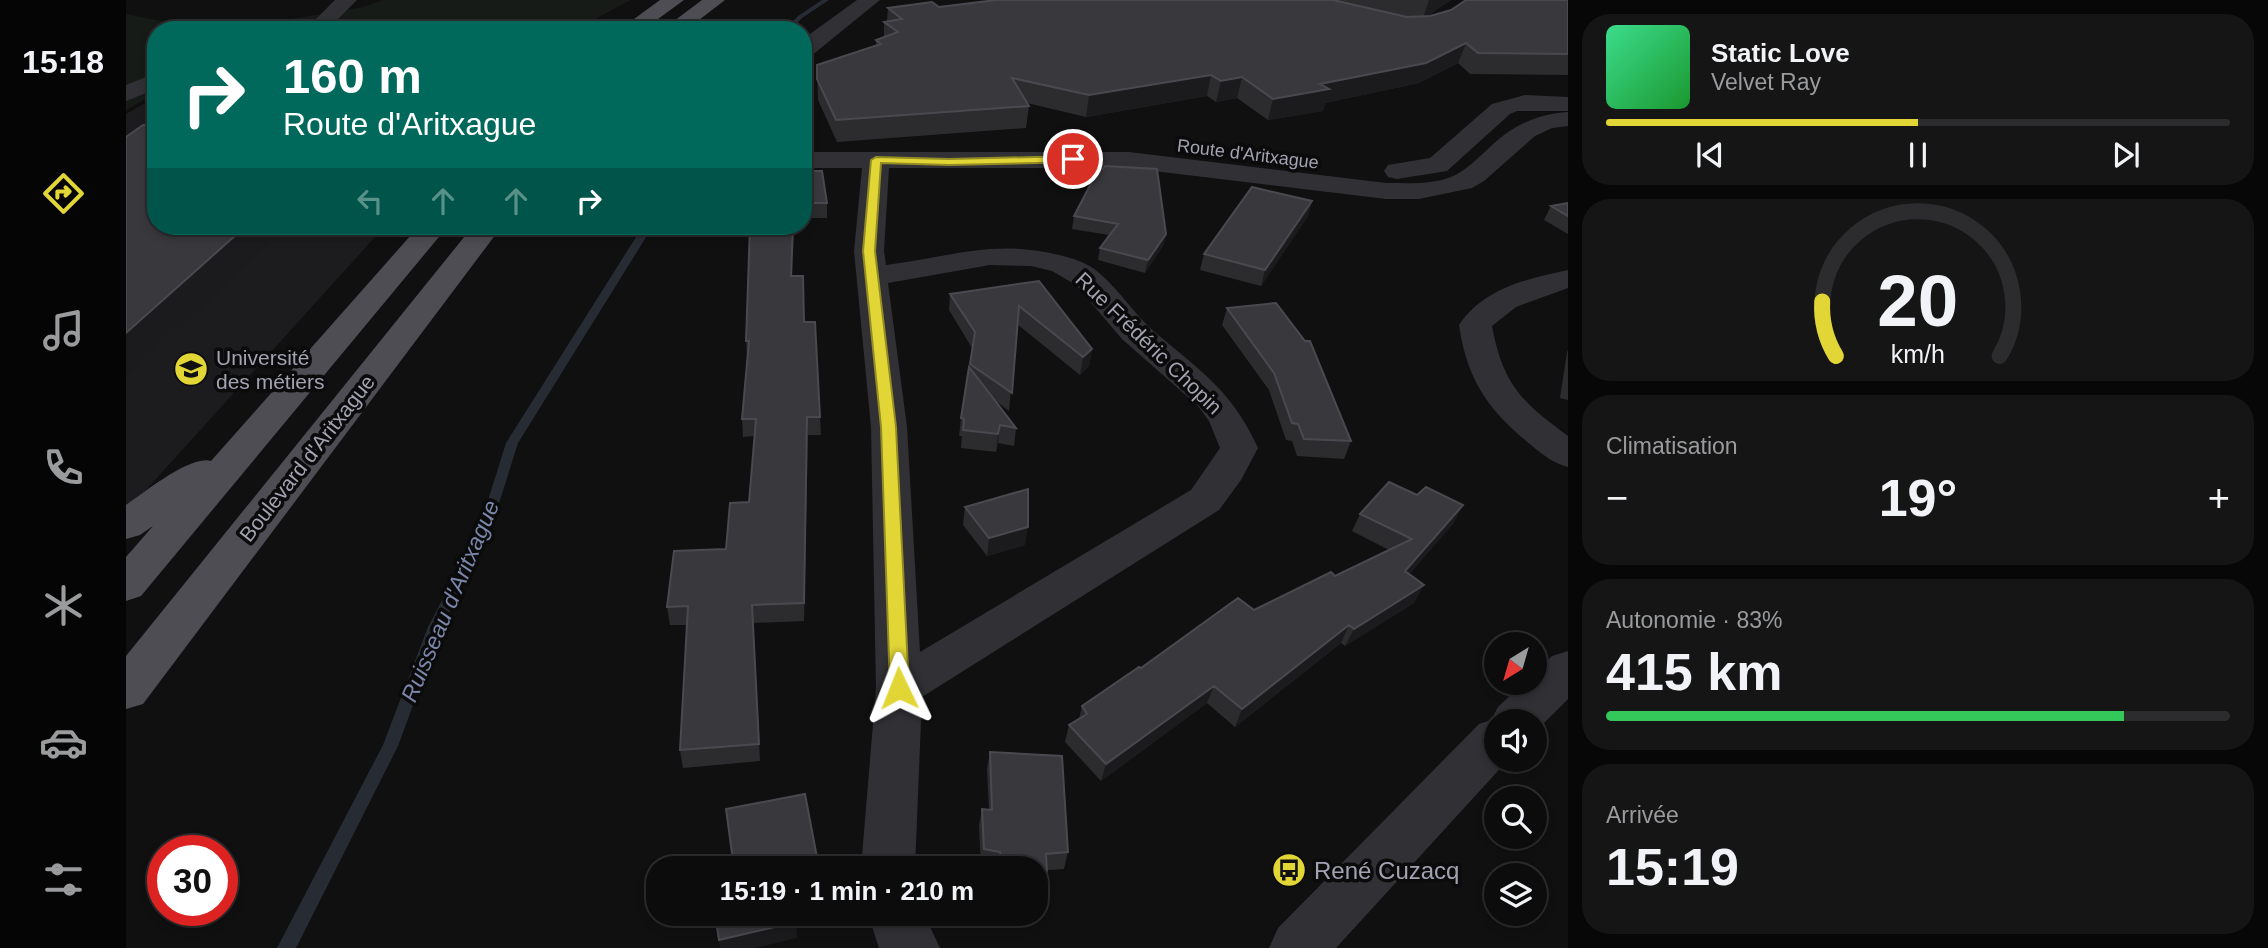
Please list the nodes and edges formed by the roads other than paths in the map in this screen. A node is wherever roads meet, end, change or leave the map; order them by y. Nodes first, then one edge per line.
1 (347, 0) edge
2 (674, 0) edge
3 (715, 0) edge
4 (870, 0) edge
5 (325, 21) edge
6 (642, 21) edge
7 (685, 21) edge
8 (812, 43) edge
9 (147, 84) edge
10 (126, 94) edge
11 (1568, 104) edge
12 (1568, 119) edge
13 (812, 160) edge
14 (891, 160) junction
15 (426, 235) edge
16 (481, 235) edge
17 (873, 276) junction
18 (1568, 279) edge
19 (252, 438) junction
20 (1568, 455) edge
21 (126, 525) edge
22 (126, 584) edge
23 (1568, 669) edge
24 (899, 688) junction
25 (126, 690) edge
26 (1527, 709) edge
27 (1484, 752) edge
28 (889, 856) edge
29 (900, 926) edge
30 (911, 948) edge
31 (1298, 948) edge

1 - 5 street
2 - 6 main road
3 - 7 main road
4 - 8 street
9 - 10 street
11 - 14 street, Route d'Aritxague
12 - 14 street, Route d'Aritxague
13 - 14 street, Route d'Aritxague
14 - 17 street
15 - 19 main road
16 - 25 main road, Boulevard d'Aritxague
17 - 24 street
17 - 24 street, Rue Frédéric Chopin
18 - 20 street
19 - 21 main road
19 - 22 main road
23 - 26 street
24 - 28 street
27 - 31 street
29 - 30 street

